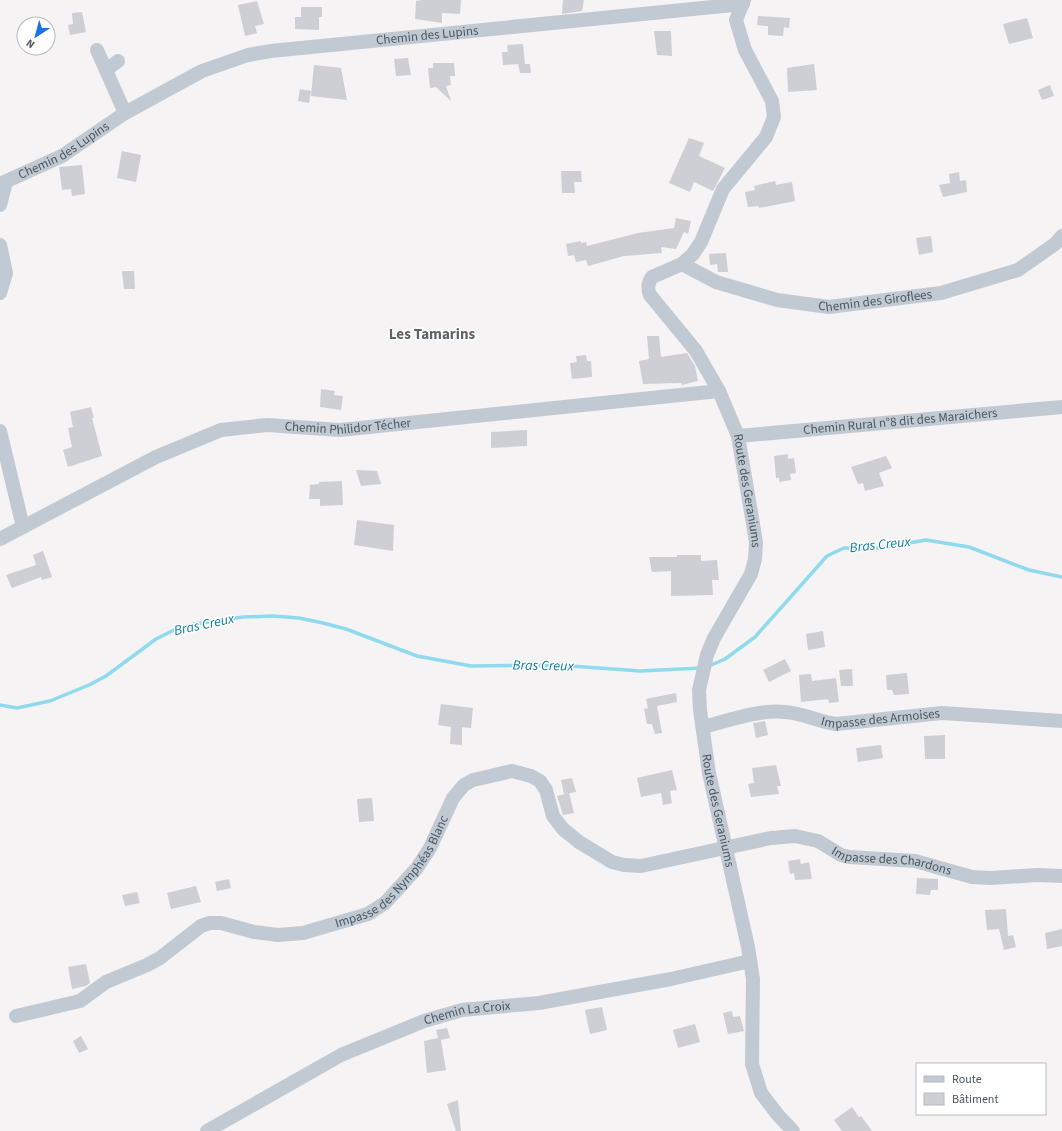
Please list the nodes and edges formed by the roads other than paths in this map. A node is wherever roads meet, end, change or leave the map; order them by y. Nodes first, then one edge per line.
1 (743, 2) edge
2 (97, 50) dead end
3 (118, 61) dead end
4 (106, 70) junction
5 (125, 113) junction
6 (3, 183) edge
7 (0, 205) edge
8 (1062, 236) edge
9 (0, 245) edge
10 (682, 264) junction
11 (0, 294) edge
12 (719, 391) junction
13 (1062, 407) edge
14 (0, 431) edge
15 (738, 436) junction
16 (23, 528) junction
17 (0, 539) edge
18 (1062, 721) edge
19 (703, 727) junction
20 (726, 849) junction
21 (1062, 876) edge
22 (750, 961) junction
23 (16, 1016) dead end
24 (207, 1131) edge
25 (793, 1131) edge

1 - 5 street, Chemin des Lupins
1 - 10 street, Route des Geraniums
2 - 4 street
3 - 4 street
4 - 5 street
5 - 6 street, Chemin des Lupins
6 - 7 street
8 - 10 street, Chemin des Giroflees
9 - 11 street
10 - 12 street, Route des Geraniums
12 - 15 street, Route des Geraniums
12 - 16 street, Chemin Philidor Técher
13 - 15 street, Chemin Rural n°8 dit des Maraichers
14 - 16 street
15 - 19 street, Route des Geraniums
16 - 17 street, Chemin Philidor Técher
18 - 19 street, Impasse des Armoises
19 - 20 street, Route des Geraniums
20 - 21 street, Impasse des Chardons
20 - 22 street, Route des Geraniums
20 - 23 street, Impasse des Nymphéas Blanc
22 - 24 street, Chemin La Croix
22 - 25 street, Route des Geraniums

